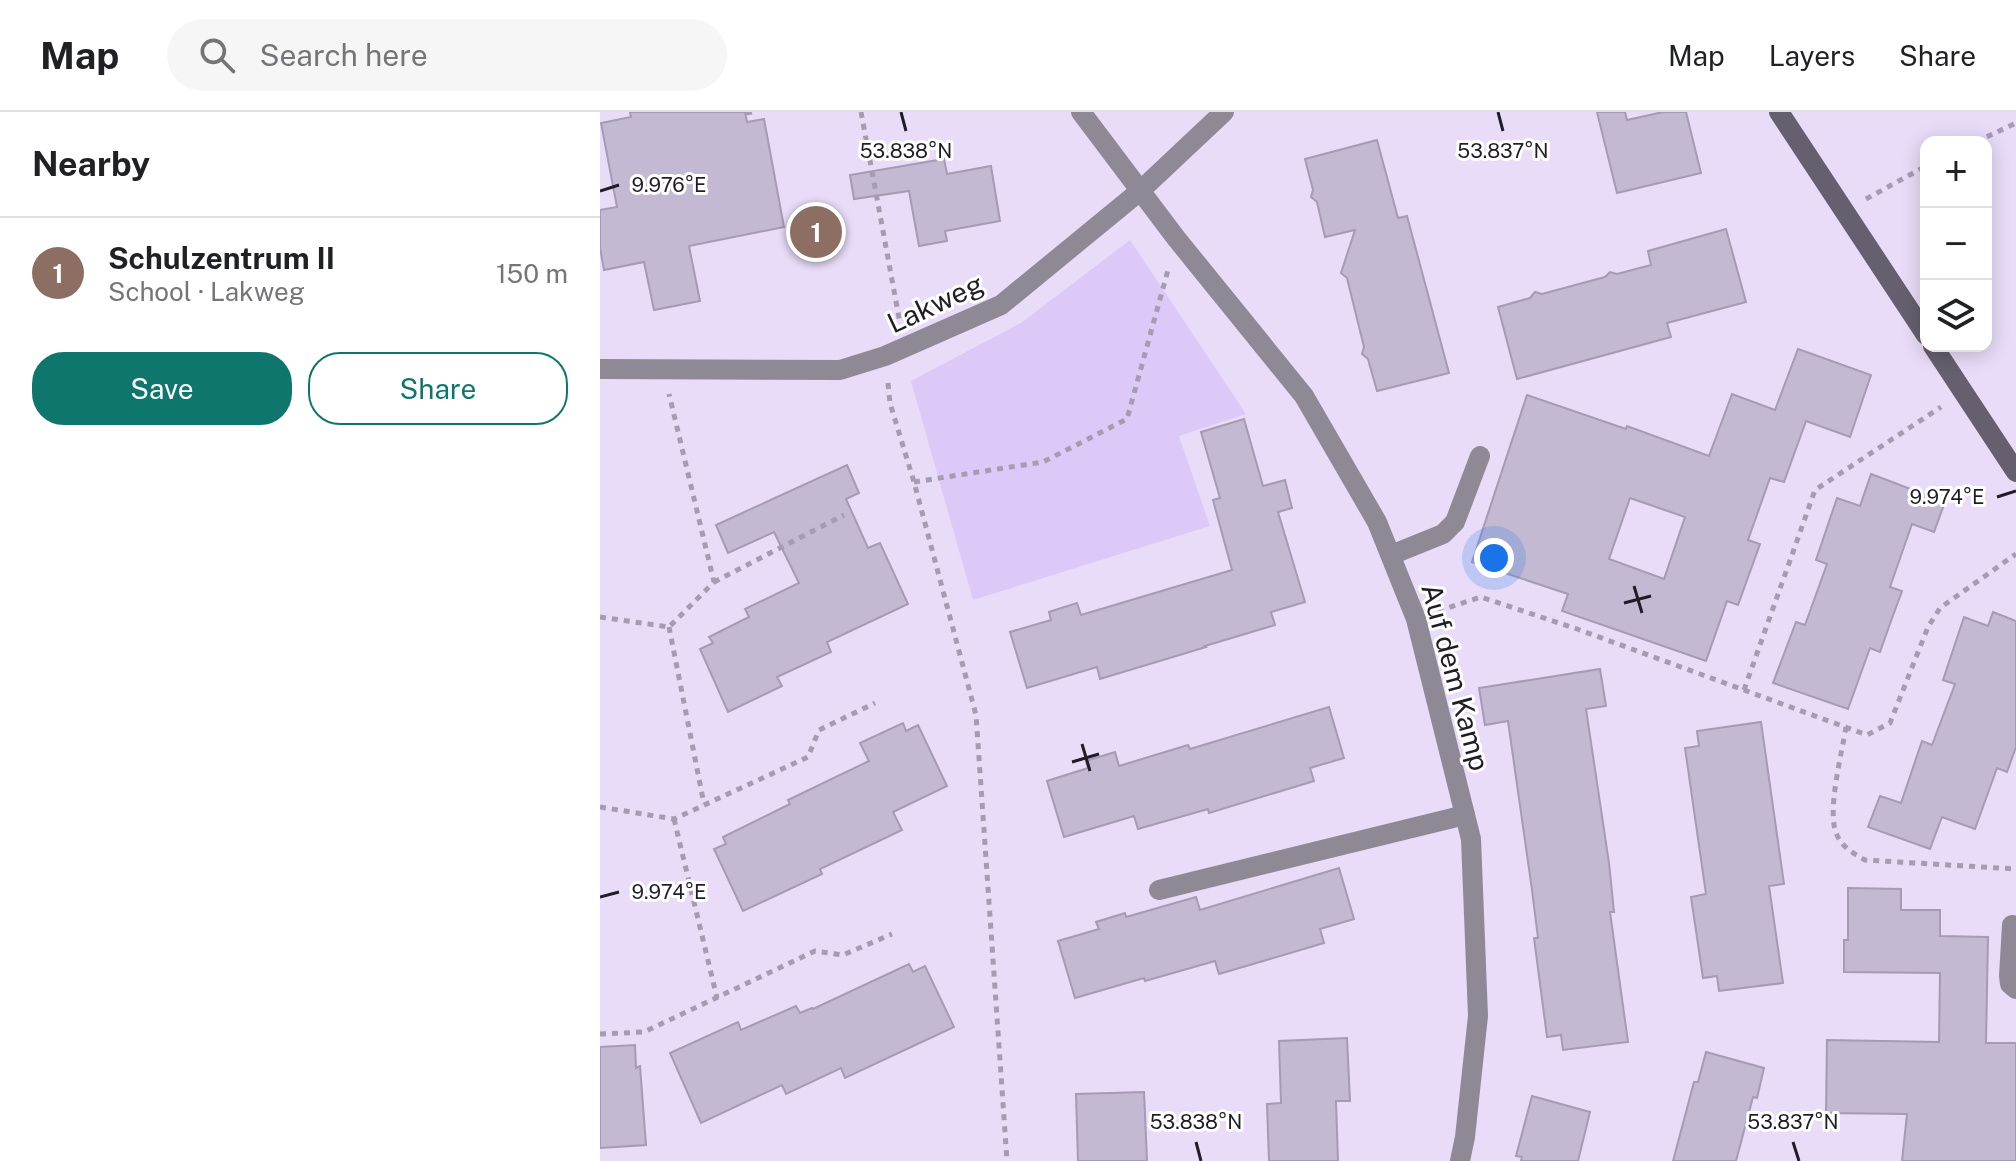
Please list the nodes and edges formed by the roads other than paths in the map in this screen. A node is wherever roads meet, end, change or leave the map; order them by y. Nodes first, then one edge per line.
1 (1081, 112) edge
2 (1224, 112) edge
3 (1779, 112) edge
4 (1140, 191) junction
5 (1920, 326) edge
6 (1937, 352) edge
7 (600, 369) edge
8 (1480, 456) dead end
9 (2016, 472) edge
10 (1391, 555) junction
11 (1465, 815) junction
12 (1159, 890) dead end
13 (2012, 925) dead end
14 (2016, 989) edge
15 (1460, 1161) edge

1 - 4 street, Auf dem Kamp
2 - 4 street, Lakweg
3 - 5 main road
4 - 7 street, Lakweg
4 - 10 street, Auf dem Kamp
6 - 9 main road
8 - 10 street
10 - 11 street, Auf dem Kamp
11 - 12 street
11 - 15 street, Auf dem Kamp
13 - 14 street

